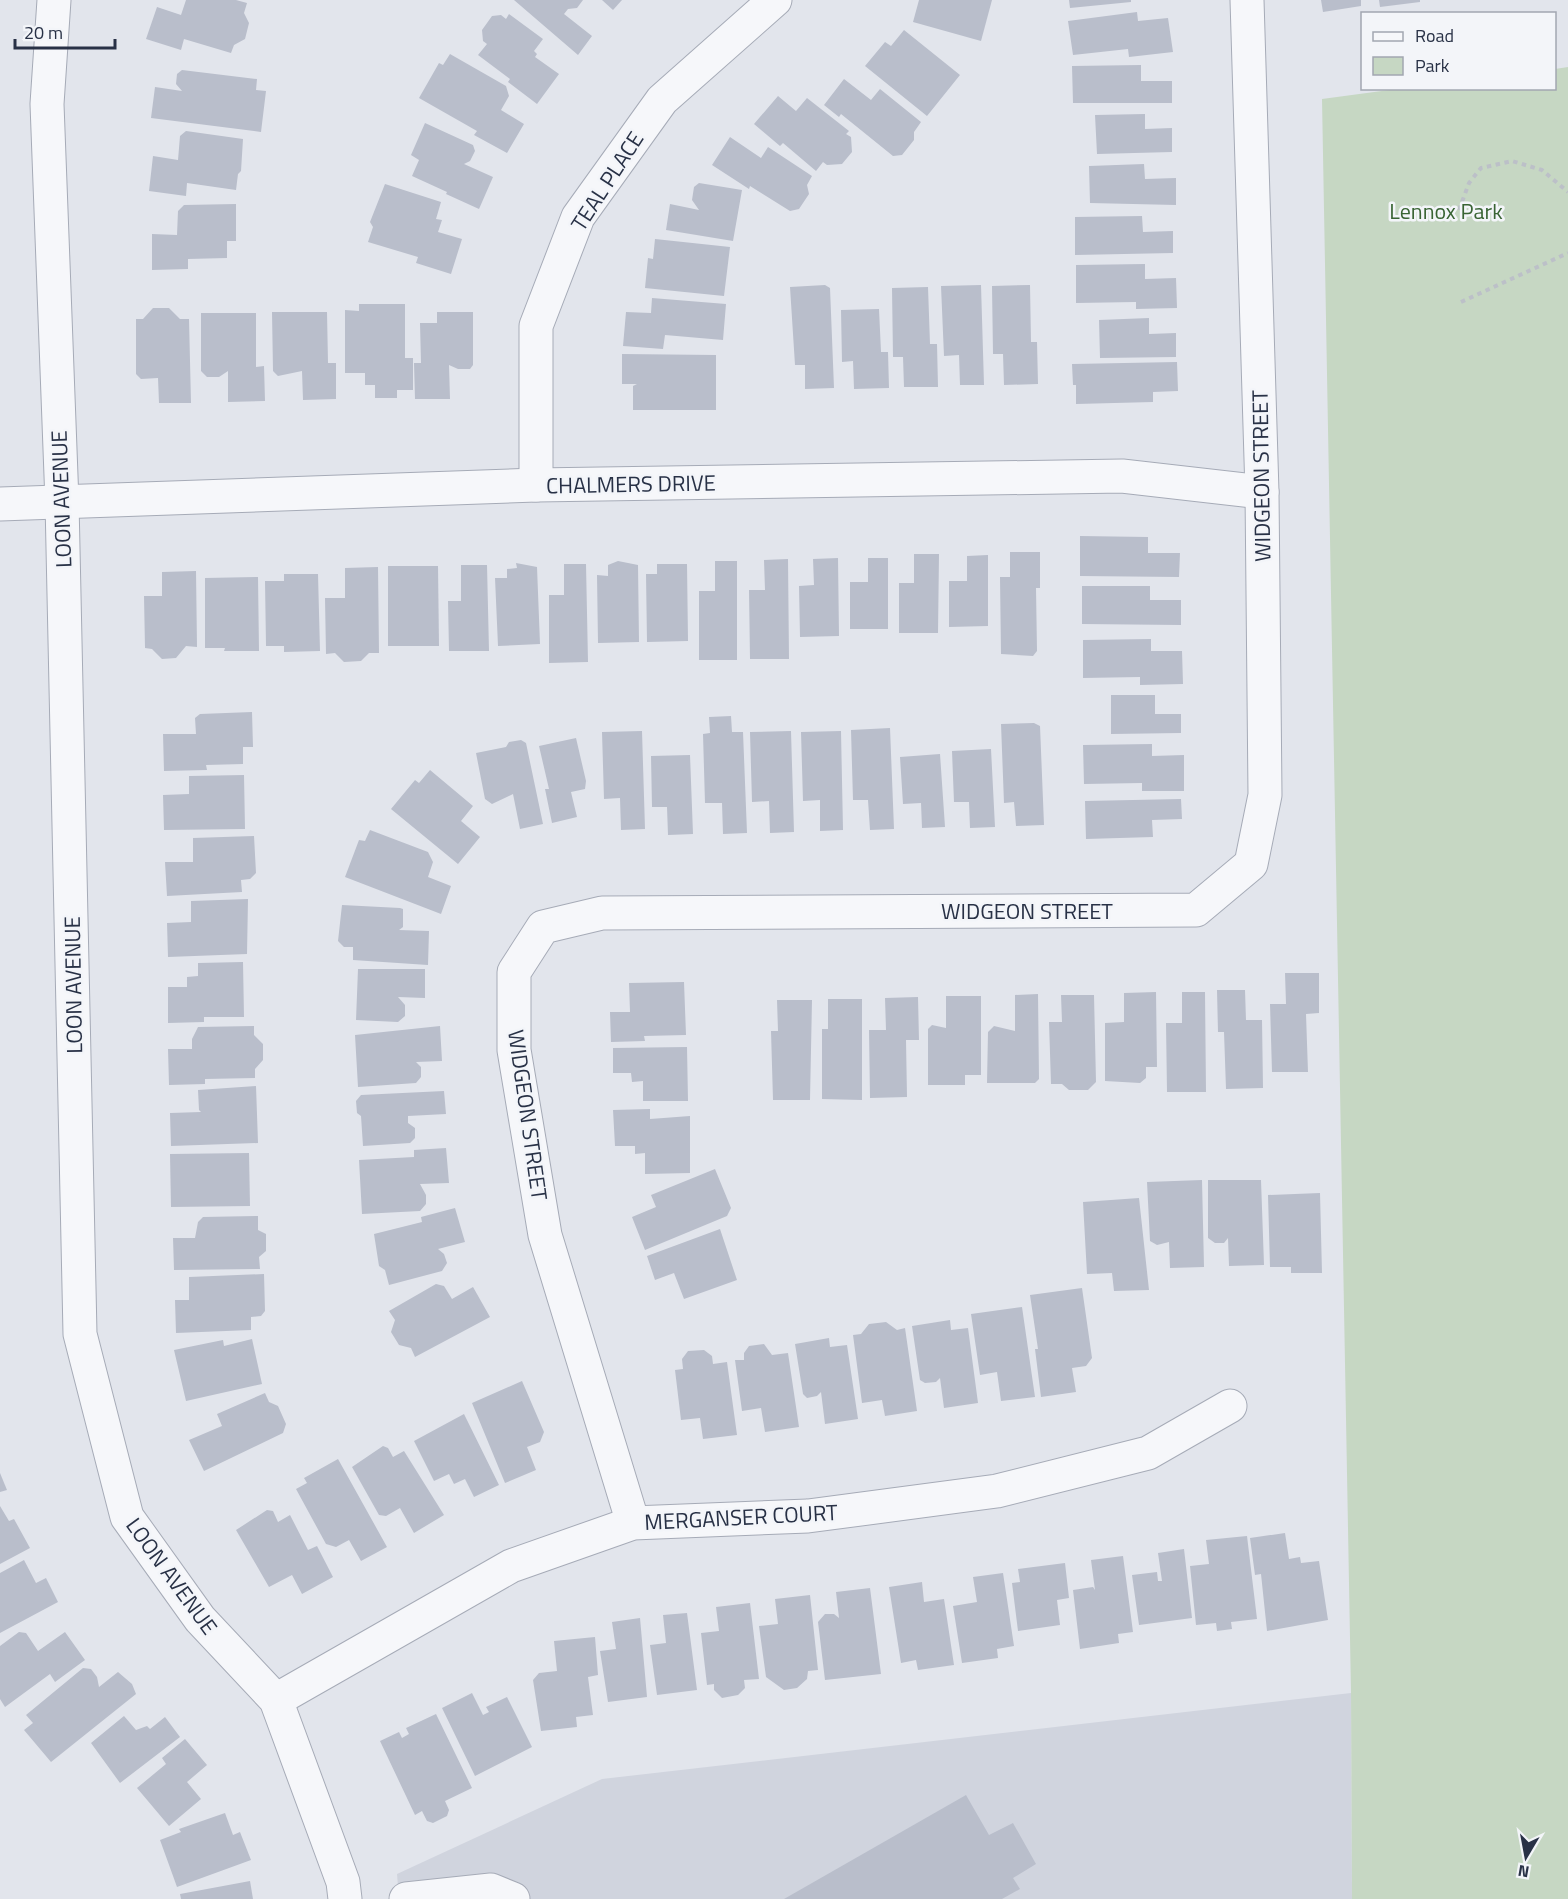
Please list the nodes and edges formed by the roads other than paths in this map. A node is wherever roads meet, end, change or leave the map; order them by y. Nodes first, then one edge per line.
1 (54, 0) edge
2 (775, 0) edge
3 (1247, 0) edge
4 (536, 485) junction
5 (1262, 492) junction
6 (62, 501) junction
7 (0, 504) edge
8 (1230, 1406) dead end
9 (633, 1523) junction
10 (276, 1700) junction
11 (345, 1899) edge
12 (405, 1899) edge
13 (513, 1899) edge

1 - 6 street, LOON AVENUE
2 - 4 street, TEAL PLACE
3 - 5 street, WIDGEON STREET
4 - 5 street, CHALMERS DRIVE
4 - 6 street, CHALMERS DRIVE
5 - 9 street, WIDGEON STREET
6 - 7 street, CHALMERS DRIVE
6 - 10 street, LOON AVENUE
8 - 9 street, MERGANSER COURT
9 - 10 street, MERGANSER COURT
10 - 11 street, LOON AVENUE
12 - 13 street

